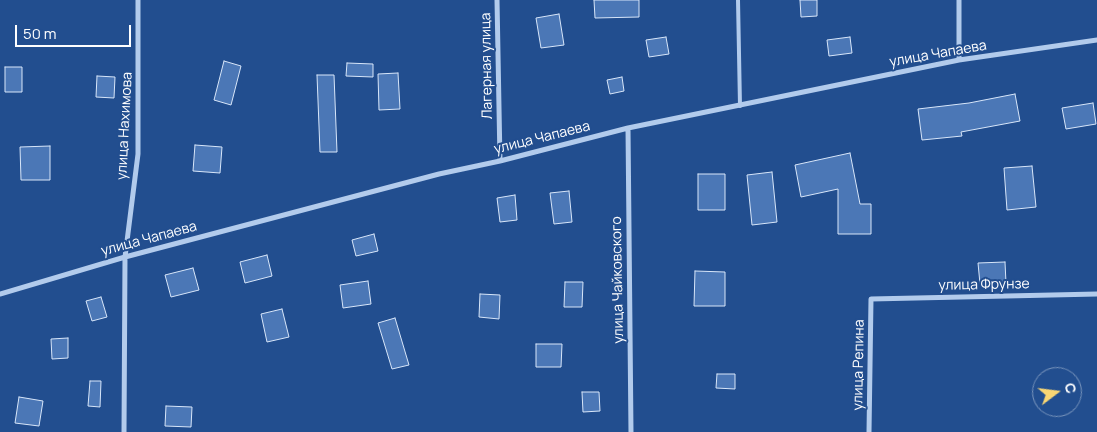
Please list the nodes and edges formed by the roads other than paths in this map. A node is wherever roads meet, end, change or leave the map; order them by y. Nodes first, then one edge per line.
1 (138, 0) edge
2 (497, 0) edge
3 (738, 0) edge
4 (959, 0) edge
5 (1097, 40) edge
6 (960, 60) junction
7 (740, 106) junction
8 (628, 128) junction
9 (500, 161) junction
10 (125, 257) junction
11 (0, 294) edge
12 (1097, 294) edge
13 (872, 299) joint
14 (124, 432) edge
15 (631, 432) edge
16 (869, 432) edge

1 - 10 street, улица Нахимова
2 - 9 street, Лагерная улица
3 - 7 lane
4 - 6 street
5 - 6 street, улица Чапаева
6 - 7 street, улица Чапаева
7 - 8 street, улица Чапаева
8 - 9 street, улица Чапаева
8 - 15 street, улица Чайковского
9 - 10 street, улица Чапаева
10 - 11 street, улица Чапаева
10 - 14 street, улица Нахимова
12 - 13 street, улица Фрунзе
13 - 16 street, улица Репина

